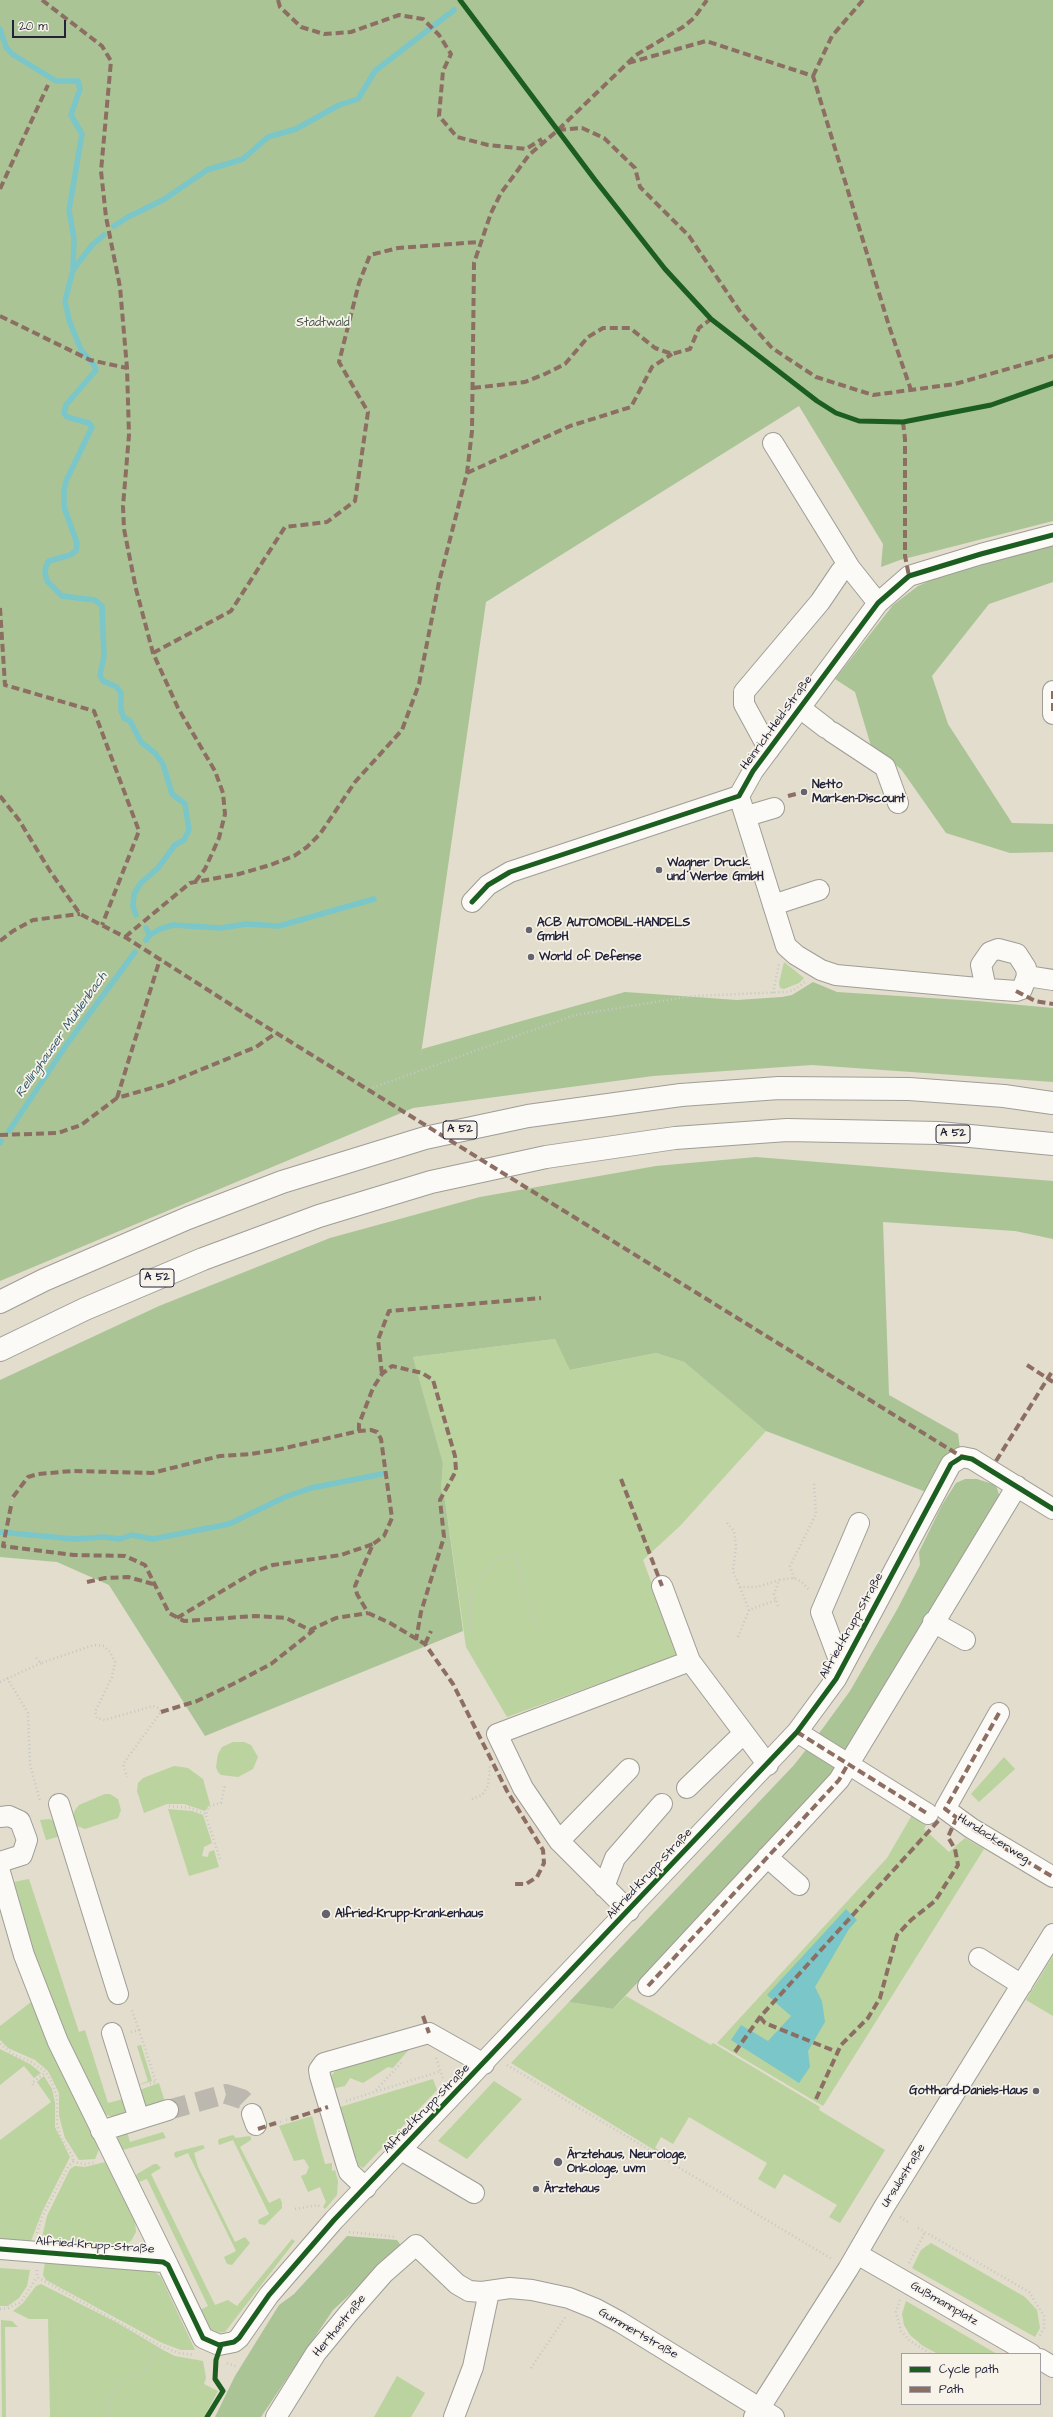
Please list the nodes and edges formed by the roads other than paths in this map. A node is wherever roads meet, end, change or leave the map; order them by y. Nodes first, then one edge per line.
1 (773, 443) dead end
2 (1053, 535) edge
3 (850, 568) junction
4 (878, 603) junction
5 (1053, 691) edge
6 (800, 708) junction
7 (1053, 714) edge
8 (769, 750) junction
9 (739, 796) junction
10 (898, 803) dead end
11 (774, 808) dead end
12 (747, 816) junction
13 (819, 890) dead end
14 (472, 902) dead end
15 (773, 904) junction
16 (1026, 976) junction
17 (1053, 980) edge
18 (989, 989) junction
19 (1053, 1103) edge
20 (1053, 1144) edge
21 (0, 1302) edge
22 (0, 1350) edge
23 (1017, 1486) junction
24 (1053, 1509) edge
25 (859, 1523) dead end
26 (662, 1586) dead end
27 (933, 1622) junction
28 (966, 1640) dead end
29 (690, 1661) junction
30 (842, 1668) junction
31 (999, 1713) dead end
32 (797, 1732) junction
33 (744, 1733) junction
34 (848, 1764) junction
35 (768, 1765) junction
36 (629, 1769) dead end
37 (687, 1788) dead end
38 (50, 1804) road end
39 (662, 1804) dead end
40 (928, 1814) dead end
41 (0, 1817) edge
42 (559, 1841) junction
43 (767, 1857) junction
44 (0, 1862) edge
45 (0, 1872) edge
46 (1053, 1877) edge
47 (799, 1885) dead end
48 (604, 1887) junction
49 (629, 1911) junction
50 (1053, 1934) edge
51 (979, 1958) dead end
52 (1022, 1985) junction
53 (648, 1986) dead end
54 (118, 1994) road end
55 (113, 2036) road end
56 (488, 2060) junction
57 (168, 2110) tunnel mouth
58 (139, 2119) junction
59 (101, 2131) junction
60 (401, 2150) junction
61 (366, 2188) junction
62 (474, 2193) dead end
63 (416, 2245) joint
64 (0, 2249) edge
65 (853, 2261) junction
66 (168, 2265) junction
67 (489, 2292) junction
68 (1028, 2353) edge
69 (1041, 2360) edge
70 (1053, 2367) edge
71 (762, 2414) edge
72 (276, 2417) edge
73 (454, 2417) edge

1 - 3 street
2 - 4 street, Heinrich-Held-Straße
3 - 4 street
3 - 8 street
4 - 6 street, Heinrich-Held-Straße
5 - 7 street
6 - 8 street, Heinrich-Held-Straße
6 - 10 street
8 - 9 street, Heinrich-Held-Straße
9 - 12 street
9 - 14 street
11 - 12 street
12 - 15 street
13 - 15 street
15 - 18 street
16 - 17 street
16 - 18 street
16 - 18 street
19 - 21 highway, A 52
20 - 22 highway, A 52
23 - 24 street
23 - 27 street
23 - 30 street, Alfried-Krupp-Straße
25 - 30 street
26 - 29 street
27 - 28 street
27 - 34 street
29 - 33 street
29 - 42 street
30 - 32 street, Alfried-Krupp-Straße
31 - 46 street, Hundackerweg
32 - 34 street
32 - 35 street, Alfried-Krupp-Straße
33 - 35 street
33 - 37 street
34 - 40 street
34 - 43 street
35 - 49 street, Alfried-Krupp-Straße
36 - 42 street
38 - 54 street
39 - 48 street
41 - 44 street
42 - 48 street
43 - 47 street
43 - 53 street
45 - 59 street
48 - 49 street
49 - 56 street, Alfried-Krupp-Straße
50 - 52 street, Ursulastraße
51 - 52 street
52 - 65 street, Ursulastraße
55 - 58 street
56 - 60 street, Alfried-Krupp-Straße
56 - 61 street
57 - 58 street
58 - 59 street
59 - 66 street
60 - 61 street, Alfried-Krupp-Straße
60 - 62 street
61 - 66 street, Alfried-Krupp-Straße
63 - 67 street, Gummertstraße
63 - 72 street, Herthastraße
64 - 66 street, Alfried-Krupp-Straße
65 - 68 street, Gußmannplatz
65 - 71 street, Ursulastraße
67 - 71 street, Gummertstraße
67 - 73 street
69 - 70 street

